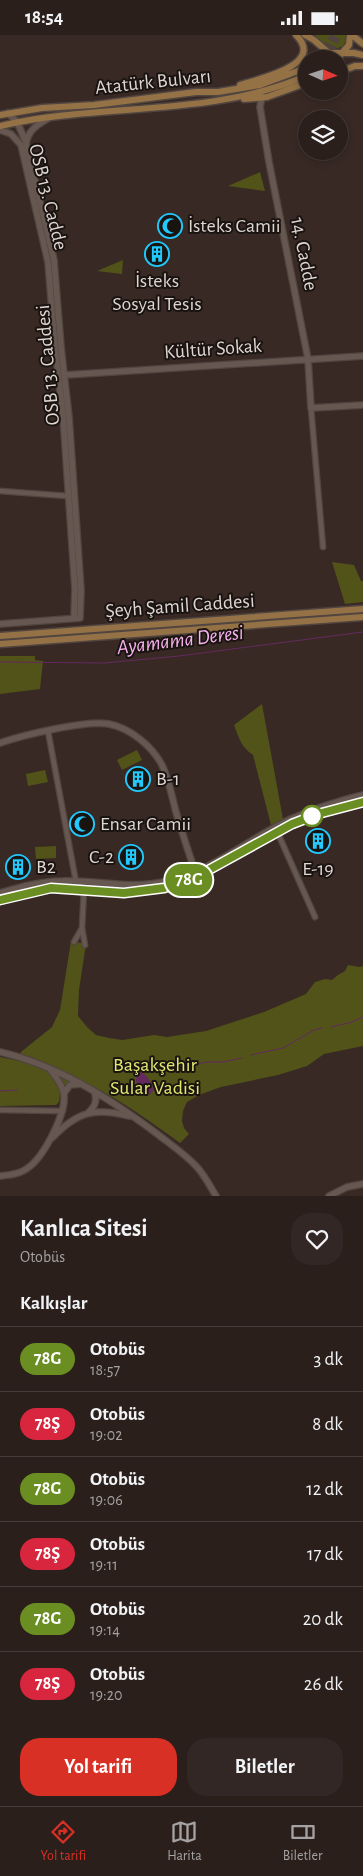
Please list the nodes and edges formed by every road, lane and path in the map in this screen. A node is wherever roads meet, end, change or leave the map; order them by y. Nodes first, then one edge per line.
1 (296, 35) edge
2 (305, 35) edge
3 (351, 35) edge
4 (363, 44) edge
5 (325, 50) edge
6 (345, 50) edge
7 (348, 54) edge
8 (363, 55) edge
9 (363, 66) edge
10 (348, 69) edge
11 (298, 71) edge
12 (298, 79) edge
13 (298, 86) edge
14 (218, 92) junction
15 (262, 97) junction
16 (230, 98) junction
17 (254, 99) junction
18 (260, 107) junction
19 (8, 113) junction
20 (0, 115) edge
21 (51, 117) junction
22 (18, 122) junction
23 (0, 126) edge
24 (0, 130) edge
25 (26, 144) junction
26 (52, 274) junction
27 (53, 282) junction
28 (363, 356) edge
29 (308, 359) junction
30 (65, 375) junction
31 (363, 405) edge
32 (311, 408) junction
33 (0, 491) edge
34 (68, 496) junction
35 (75, 499) junction
36 (323, 547) dead end
37 (363, 609) edge
38 (363, 617) edge
39 (74, 618) junction
40 (0, 624) edge
41 (0, 636) edge
42 (0, 644) edge
43 (48, 731) junction
44 (0, 743) edge
45 (363, 795) edge
46 (363, 802) edge
47 (276, 830) junction
48 (195, 871) junction
49 (76, 882) junction
50 (84, 889) junction
51 (0, 893) edge
52 (0, 900) edge
53 (315, 917) dead end
54 (82, 928) junction
55 (74, 942) dead end
56 (85, 945) dead end
57 (0, 1052) edge
58 (48, 1068) junction
59 (81, 1084) junction
60 (94, 1091) junction
61 (64, 1093) junction
62 (0, 1111) edge
63 (63, 1111) junction
64 (88, 1113) junction
65 (78, 1117) junction
66 (136, 1118) junction
67 (48, 1141) junction
68 (0, 1176) edge
69 (363, 1184) edge
70 (216, 1196) edge
71 (329, 1196) edge

1 - 14 main road
2 - 5 main road
3 - 4 main road
3 - 6 main road
7 - 8 main road
9 - 10 main road
11 - 14 main road, Atatürk Bulvarı
12 - 16 main road
13 - 15 main road
14 - 19 main road, Atatürk Bulvarı
15 - 17 main road
15 - 18 street
16 - 17 main road
16 - 21 main road
17 - 18 street
18 - 29 street, 14. Cadde
19 - 20 main road, Atatürk Bulvarı
19 - 22 street
21 - 22 main road
21 - 25 street
22 - 23 main road
22 - 25 street
24 - 26 street, OSB 13. Cadde
25 - 26 street
26 - 27 street, OSB 13. Cadde
27 - 30 street, OSB 13. Caddesi
27 - 34 street, OSB 13. Caddesi
28 - 29 street, Kültür Sokak
29 - 30 street, Kültür Sokak
29 - 32 street, 14. Cadde
30 - 35 street, OSB 13. Caddesi
31 - 32 street
32 - 36 street
33 - 34 street
34 - 35 street
34 - 39 street, OSB 13. Caddesi
35 - 39 street, OSB 13. Caddesi
37 - 41 main road, Şeyh Şamil Caddesi
38 - 42 main road, Şeyh Şamil Caddesi
39 - 40 street
43 - 44 street
43 - 48 street
43 - 49 street
45 - 47 street
46 - 47 street
47 - 48 street
47 - 50 street
47 - 53 street
48 - 49 street
49 - 50 street
49 - 51 street
50 - 52 street
50 - 54 street
54 - 55 street
54 - 56 street
57 - 58 street
58 - 59 street
58 - 61 street
59 - 60 street
59 - 61 street
60 - 64 street
60 - 66 street
61 - 63 street
62 - 63 street
63 - 65 street
63 - 67 street
64 - 65 street
64 - 66 street
65 - 67 street
66 - 70 street
67 - 68 street
69 - 71 street

